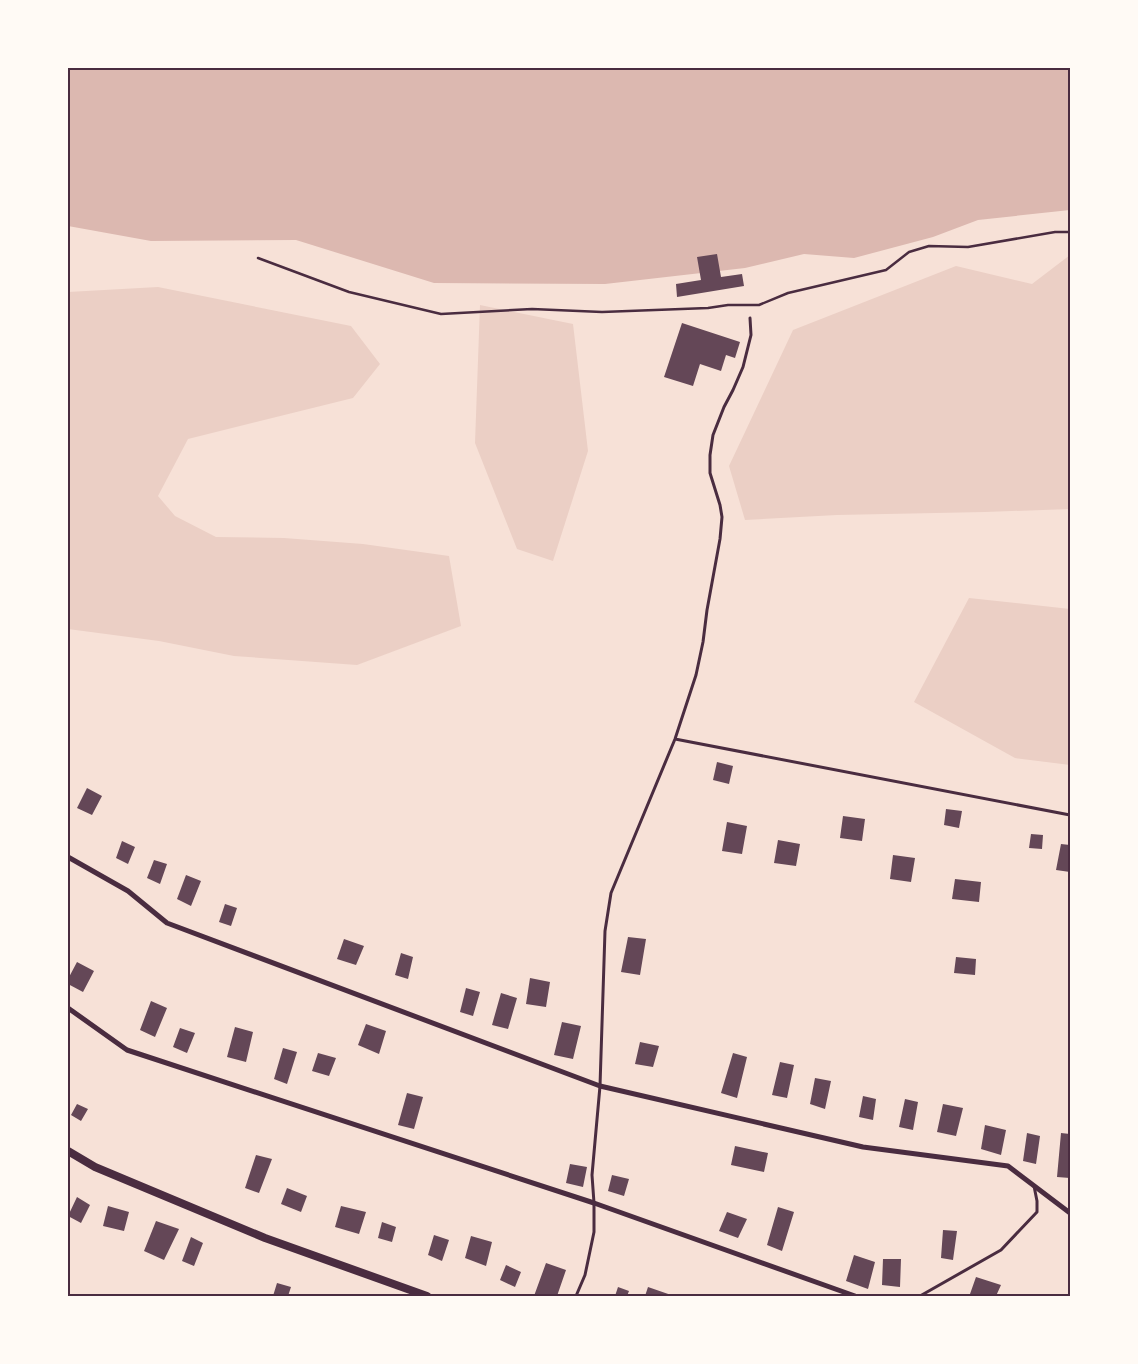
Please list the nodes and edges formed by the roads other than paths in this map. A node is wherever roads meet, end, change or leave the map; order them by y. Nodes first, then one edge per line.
1 (750, 318) dead end
2 (675, 739) junction
3 (1070, 815) edge
4 (68, 857) edge
5 (68, 1008) edge
6 (600, 1086) junction
7 (68, 1151) edge
8 (1033, 1185) junction
9 (594, 1203) junction
10 (1070, 1213) edge
11 (427, 1296) edge
12 (576, 1296) edge
13 (855, 1296) edge
14 (920, 1296) edge

1 - 2 lane
2 - 3 lane
2 - 6 lane
4 - 6 street
5 - 9 street
6 - 8 street
6 - 9 lane
7 - 11 street
8 - 10 street
8 - 14 lane
9 - 12 lane
9 - 13 street

